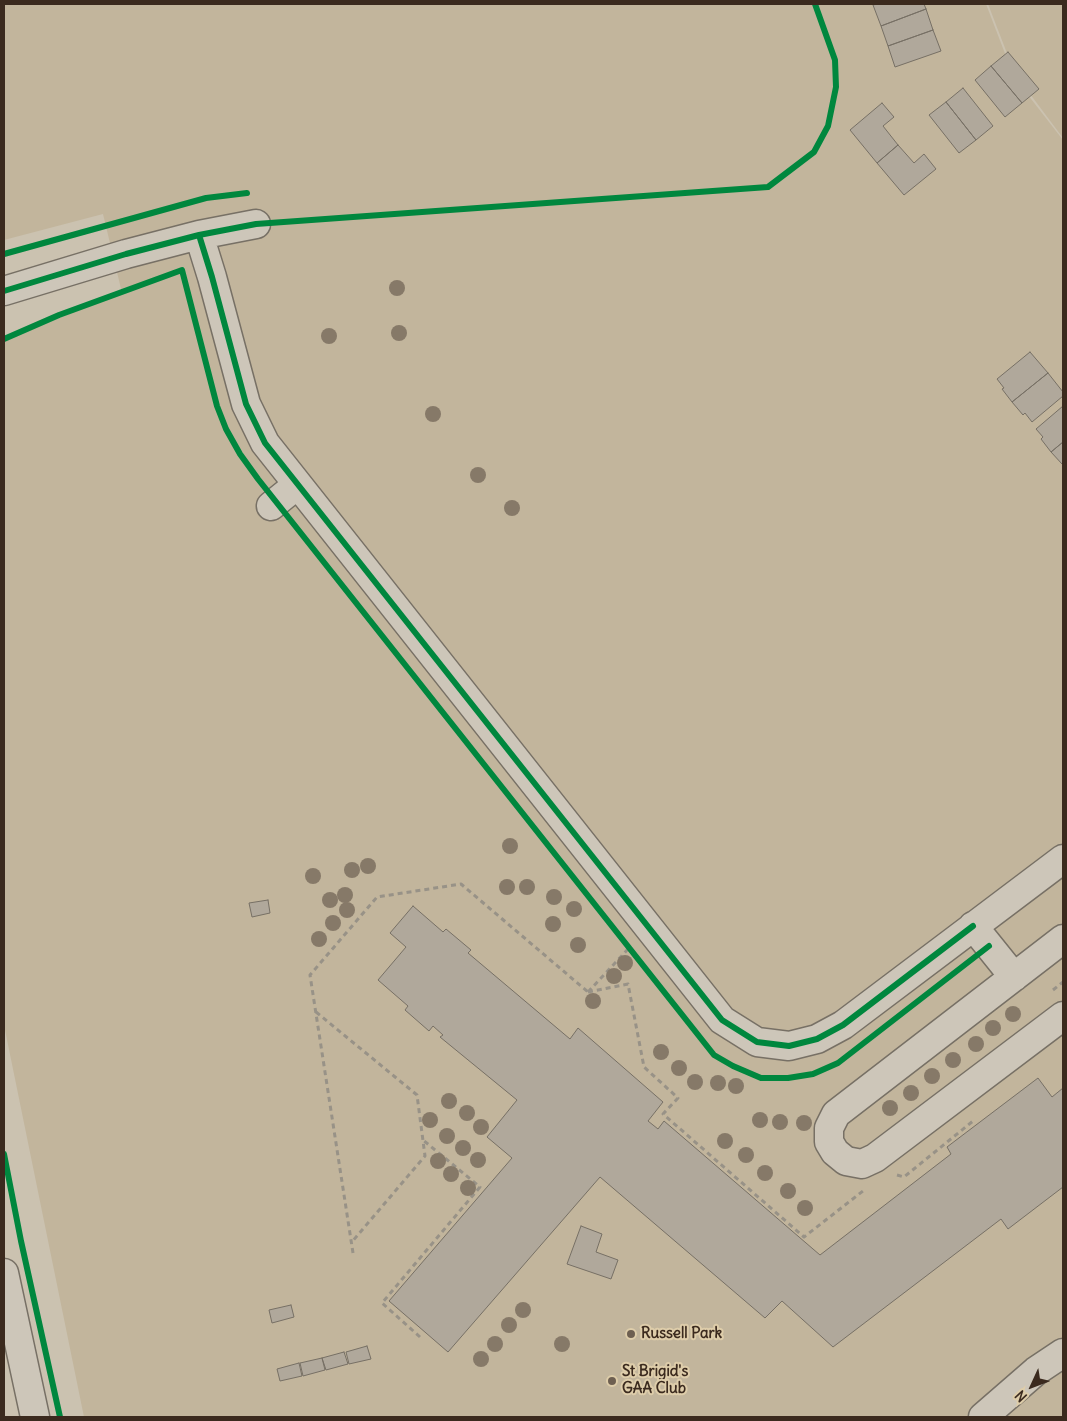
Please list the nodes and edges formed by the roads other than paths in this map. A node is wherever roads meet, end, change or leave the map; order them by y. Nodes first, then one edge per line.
1 (256, 224) dead end
2 (199, 235) junction
3 (4, 291) edge
4 (297, 485) junction
5 (271, 506) dead end
6 (1063, 859) edge
7 (973, 926) junction
8 (1063, 939) edge
9 (1014, 977) junction
10 (1063, 1016) edge
11 (4, 1273) edge
12 (4, 1347) edge
13 (1063, 1353) edge
14 (23, 1417) edge
15 (35, 1417) edge
16 (983, 1417) edge

1 - 2 street
2 - 3 street
2 - 4 street
4 - 5 street
4 - 7 street
6 - 7 street
7 - 9 street
8 - 9 street
9 - 10 street
11 - 15 street
12 - 14 street
13 - 16 street

